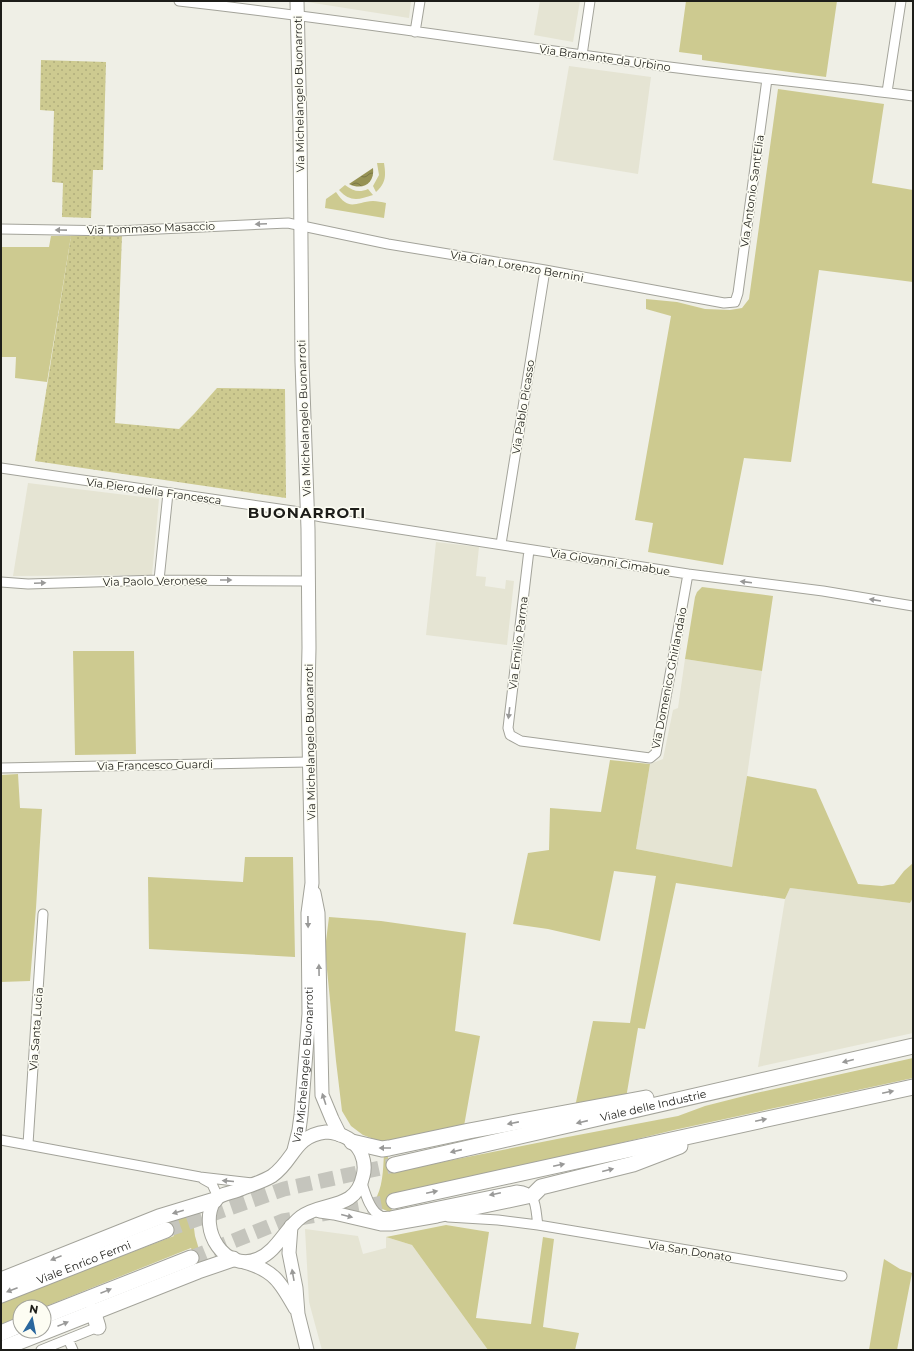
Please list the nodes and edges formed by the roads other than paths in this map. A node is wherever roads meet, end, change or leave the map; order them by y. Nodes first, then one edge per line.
1 (179, 1) edge
2 (297, 1) edge
3 (420, 1) edge
4 (590, 1) edge
5 (901, 1) edge
6 (298, 14) junction
7 (415, 32) junction
8 (582, 55) junction
9 (767, 79) junction
10 (887, 92) junction
11 (913, 96) edge
12 (300, 226) junction
13 (1, 229) edge
14 (545, 270) junction
15 (735, 302) joint
16 (1, 468) edge
17 (168, 493) junction
18 (307, 514) junction
19 (501, 544) junction
20 (529, 550) junction
21 (688, 574) junction
22 (159, 580) junction
23 (308, 581) junction
24 (1, 582) edge
25 (913, 606) edge
26 (510, 736) joint
27 (309, 762) junction
28 (1, 768) edge
29 (312, 883) junction
30 (43, 914) dead end
31 (913, 1046) edge
32 (913, 1087) edge
33 (730, 1089) junction
34 (723, 1129) junction
35 (346, 1138) junction
36 (1, 1140) edge
37 (28, 1144) junction
38 (294, 1150) junction
39 (394, 1165) tunnel mouth
40 (200, 1177) junction
41 (362, 1183) junction
42 (255, 1184) junction
43 (532, 1196) junction
44 (217, 1199) junction
45 (394, 1201) tunnel mouth
46 (313, 1210) junction
47 (437, 1216) junction
48 (538, 1225) junction
49 (291, 1226) junction
50 (166, 1230) tunnel mouth
51 (191, 1258) tunnel mouth
52 (238, 1260) junction
53 (842, 1276) dead end
54 (1, 1280) edge
55 (1, 1295) edge
56 (94, 1312) junction
57 (52, 1313) edge
58 (298, 1314) junction
59 (12, 1328) edge
60 (98, 1328) joint
61 (1, 1332) edge
62 (68, 1339) junction
63 (1, 1349) edge
64 (41, 1350) edge
65 (73, 1350) edge
66 (306, 1350) edge

1 - 6 street, Via Bramante da Urbino
2 - 6 street, Via Michelangelo Buonarroti
3 - 7 street
4 - 8 street
5 - 10 street
6 - 7 street, Via Bramante da Urbino
6 - 12 street, Via Michelangelo Buonarroti
7 - 8 street, Via Bramante da Urbino
8 - 9 street, Via Bramante da Urbino
9 - 10 street, Via Bramante da Urbino
9 - 15 street, Via Antonio Sant'Elia
10 - 11 street, Via Bramante da Urbino
12 -> 13 street, Via Tommaso Masaccio
12 - 14 street, Via Gian Lorenzo Bernini
12 - 18 street, Via Michelangelo Buonarroti
14 - 15 street, Via Gian Lorenzo Bernini
14 - 19 street, Via Pablo Picasso
16 - 17 street, Via Piero della Francesca
17 - 18 street, Via Piero della Francesca
17 - 22 street
18 - 19 street, Via Giovanni Cimabue
18 - 23 street, Via Michelangelo Buonarroti
19 - 20 street, Via Giovanni Cimabue
20 - 21 street, Via Giovanni Cimabue
20 -> 26 street, Via Emilio Parma
25 -> 21 street, Via Giovanni Cimabue
21 - 26 street, Via Domenico Ghirlandaio
22 -> 23 street, Via Paolo Veronese
24 -> 22 street, Via Paolo Veronese
23 - 27 street, Via Michelangelo Buonarroti
27 - 28 street, Via Francesco Guardi
27 - 29 street, Via Michelangelo Buonarroti
35 -> 29 street, Via Michelangelo Buonarroti
29 -> 38 street, Via Michelangelo Buonarroti
30 - 37 street, Via Santa Lucia
31 -> 33 main road, Viale delle Industrie
34 -> 32 main road
33 -> 35 main road
33 -> 39 main road, Viale delle Industrie
43 -> 34 main road
45 -> 34 main road
35 - 38 street
35 - 41 street
36 - 37 street
37 - 40 street
38 - 42 street
42 -> 40 street
40 - 44 street
43 -> 41 street
41 - 46 street
42 - 44 street
43 - 47 street
43 - 48 street
44 - 52 street
44 -> 54 main road
46 -> 47 street
46 - 49 street
47 - 48 street, Via San Donato
48 - 53 street, Via San Donato
49 - 52 street
58 -> 49 street
50 -> 55 main road, Viale Enrico Fermi
57 -> 51 main road
52 - 56 main road
52 - 58 street
56 - 60 main road
63 -> 56 main road
58 - 66 street
59 - 61 main road
60 - 62 street
62 - 64 street
62 - 65 street

